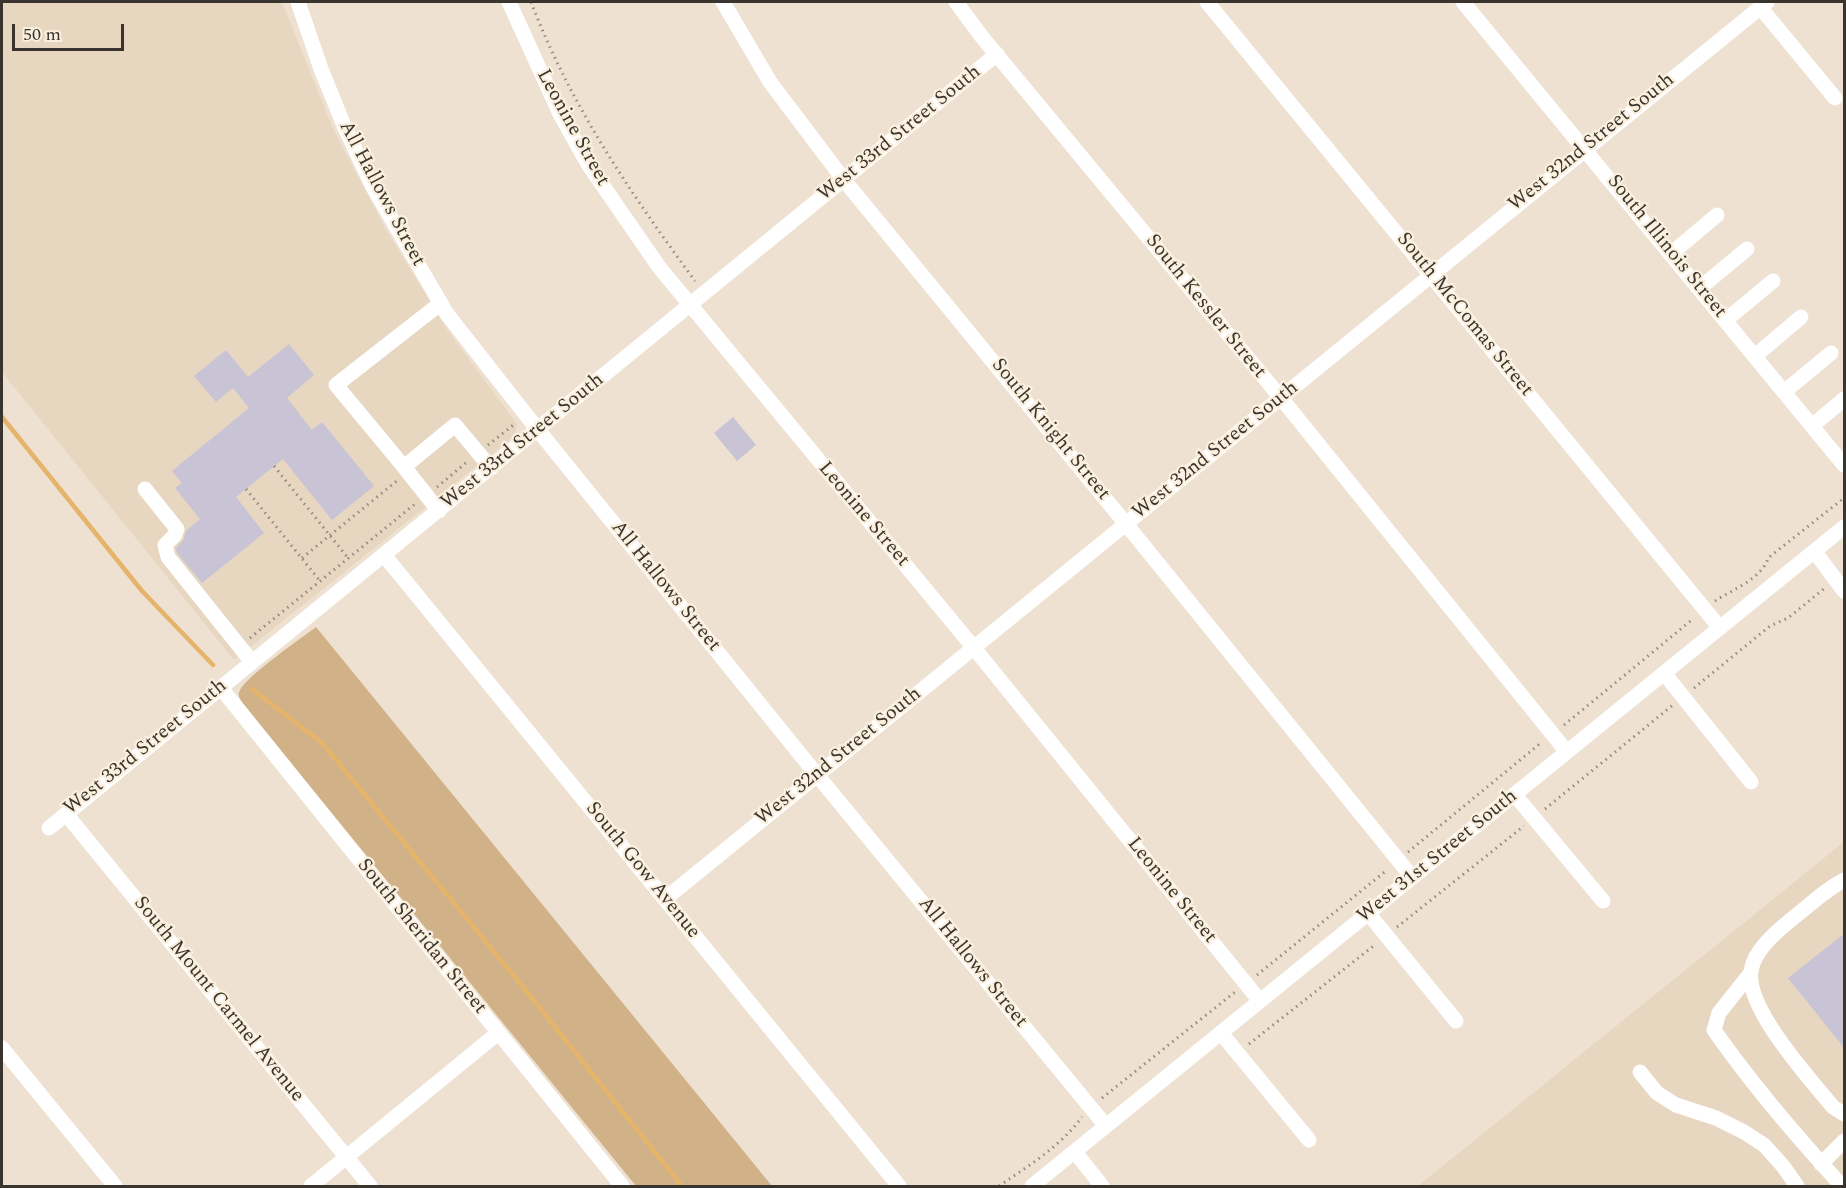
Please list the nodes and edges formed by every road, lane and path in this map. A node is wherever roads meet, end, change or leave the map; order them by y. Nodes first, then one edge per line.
1 (298, 2) edge
2 (509, 2) edge
3 (531, 2) edge
4 (723, 2) edge
5 (956, 2) edge
6 (1207, 2) edge
7 (1463, 2) edge
8 (1763, 4) edge
9 (997, 54) junction
10 (1835, 98) dead end
11 (1586, 148) junction
12 (844, 180) junction
13 (1718, 215) dead end
14 (1747, 249) dead end
15 (1672, 254) junction
16 (1431, 275) junction
17 (1773, 281) dead end
18 (697, 284) dead end
19 (1700, 288) junction
20 (441, 303) junction
21 (690, 306) junction
22 (1801, 317) dead end
23 (1726, 320) junction
24 (1831, 353) dead end
25 (1755, 356) junction
26 (1784, 392) junction
27 (1281, 398) junction
28 (1845, 399) edge
29 (517, 422) dead end
30 (1812, 426) junction
31 (538, 430) junction
32 (478, 453) junction
33 (1845, 465) edge
34 (274, 466) dead end
35 (491, 468) junction
36 (406, 470) junction
37 (145, 489) dead end
38 (246, 489) dead end
39 (427, 495) junction
40 (1845, 498) edge
41 (439, 510) junction
42 (1126, 524) junction
43 (1845, 527) edge
44 (330, 536) junction
45 (1815, 552) junction
46 (384, 555) junction
47 (302, 558) junction
48 (348, 558) junction
49 (352, 563) dead end
50 (322, 583) junction
51 (1845, 591) edge
52 (1705, 609) junction
53 (1720, 628) junction
54 (246, 641) dead end
55 (974, 648) junction
56 (252, 662) junction
57 (1664, 673) junction
58 (221, 688) junction
59 (1552, 734) junction
60 (1567, 752) junction
61 (817, 775) junction
62 (1751, 782) dead end
63 (1515, 795) junction
64 (66, 814) junction
65 (49, 828) dead end
66 (1398, 860) junction
67 (1412, 877) junction
68 (1845, 880) edge
69 (664, 899) junction
70 (1603, 901) dead end
71 (1368, 913) junction
72 (1750, 974) junction
73 (1246, 984) junction
74 (1260, 1001) junction
75 (1456, 1021) dead end
76 (498, 1033) junction
77 (1221, 1033) junction
78 (2, 1048) edge
79 (1640, 1072) dead end
80 (1090, 1107) junction
81 (1845, 1114) edge
82 (1106, 1126) junction
83 (1309, 1140) dead end
84 (1845, 1141) edge
85 (1075, 1152) junction
86 (346, 1158) junction
87 (1821, 1164) junction
88 (115, 1186) edge
89 (311, 1186) edge
90 (370, 1186) edge
91 (622, 1186) edge
92 (899, 1186) edge
93 (999, 1186) edge
94 (1032, 1186) edge
95 (1102, 1186) edge
96 (1797, 1186) edge
97 (1842, 1186) edge

1 - 20 street, All Hallows Street
2 - 21 street, Leonine Street
3 - 18 path
4 - 12 street, South Knight Street
5 - 9 street, South Kessler Street
6 - 16 street, South McComas Street
7 - 11 street, South Illinois Street
8 - 10 street
8 - 11 street, West 32nd Street South
9 - 12 street, West 33rd Street South
9 - 27 street, South Kessler Street
11 - 15 street, South Illinois Street
11 - 16 street, West 32nd Street South
12 - 21 street, West 33rd Street South
12 - 42 street, South Knight Street
13 - 15 street
14 - 19 street
15 - 19 street, South Illinois Street
16 - 27 street, West 32nd Street South
16 - 52 street, South McComas Street
17 - 23 street
19 - 23 street, South Illinois Street
20 - 31 street, All Hallows Street
20 - 36 street
21 - 31 street, West 33rd Street South
21 - 55 street, Leonine Street
22 - 25 street
23 - 25 street, South Illinois Street
24 - 26 street
25 - 26 street, South Illinois Street
26 - 30 street, South Illinois Street
27 - 42 street, West 32nd Street South
27 - 59 street, South Kessler Street
28 - 30 street
29 - 32 path
30 - 33 street, South Illinois Street
31 - 35 street, West 33rd Street South
31 - 61 street, All Hallows Street
32 - 35 street
32 - 36 street
32 - 39 path
34 - 44 path
35 - 41 street, West 33rd Street South
36 - 39 street
36 - 44 path
37 - 56 street
38 - 47 path
39 - 41 street
39 - 48 path
40 - 52 path
41 - 46 street, West 33rd Street South
42 - 55 street, West 32nd Street South
42 - 66 street, South Knight Street
43 - 45 street, West 31st Street South
44 - 47 path
44 - 48 path
45 - 51 street
45 - 53 street, West 31st Street South
46 - 56 street, West 33rd Street South
46 - 69 street, South Gow Avenue
47 - 50 path
48 - 49 path
48 - 50 path
50 - 54 path
52 - 53 street, South McComas Street
52 - 59 path
53 - 57 street, West 31st Street South
55 - 61 street, West 32nd Street South
55 - 73 street, Leonine Street
56 - 58 street, West 33rd Street South
57 - 60 street, West 31st Street South
57 - 62 street
58 - 64 street, West 33rd Street South
58 - 76 street, South Sheridan Street
59 - 60 street, South Kessler Street
59 - 66 path
60 - 63 street, West 31st Street South
61 - 69 street, West 32nd Street South
61 - 80 street, All Hallows Street
63 - 67 street, West 31st Street South
63 - 70 street
64 - 65 street, West 33rd Street South
64 - 86 street, South Mount Carmel Avenue
66 - 67 street, South Knight Street
66 - 73 path
67 - 71 street, West 31st Street South
68 - 72 street
69 - 92 street, South Gow Avenue
71 - 74 street, West 31st Street South
71 - 75 street
72 - 81 street
72 - 87 street
73 - 74 street, Leonine Street
73 - 80 path
74 - 77 street, West 31st Street South
76 - 86 street
76 - 91 street, South Sheridan Street
77 - 82 street, West 31st Street South
77 - 83 street
78 - 88 street
79 - 96 street
80 - 82 street, All Hallows Street
80 - 93 path
82 - 85 street, West 31st Street South
84 - 87 street
85 - 94 street, West 31st Street South
85 - 95 street
86 - 89 street
86 - 90 street, South Mount Carmel Avenue
87 - 97 street

